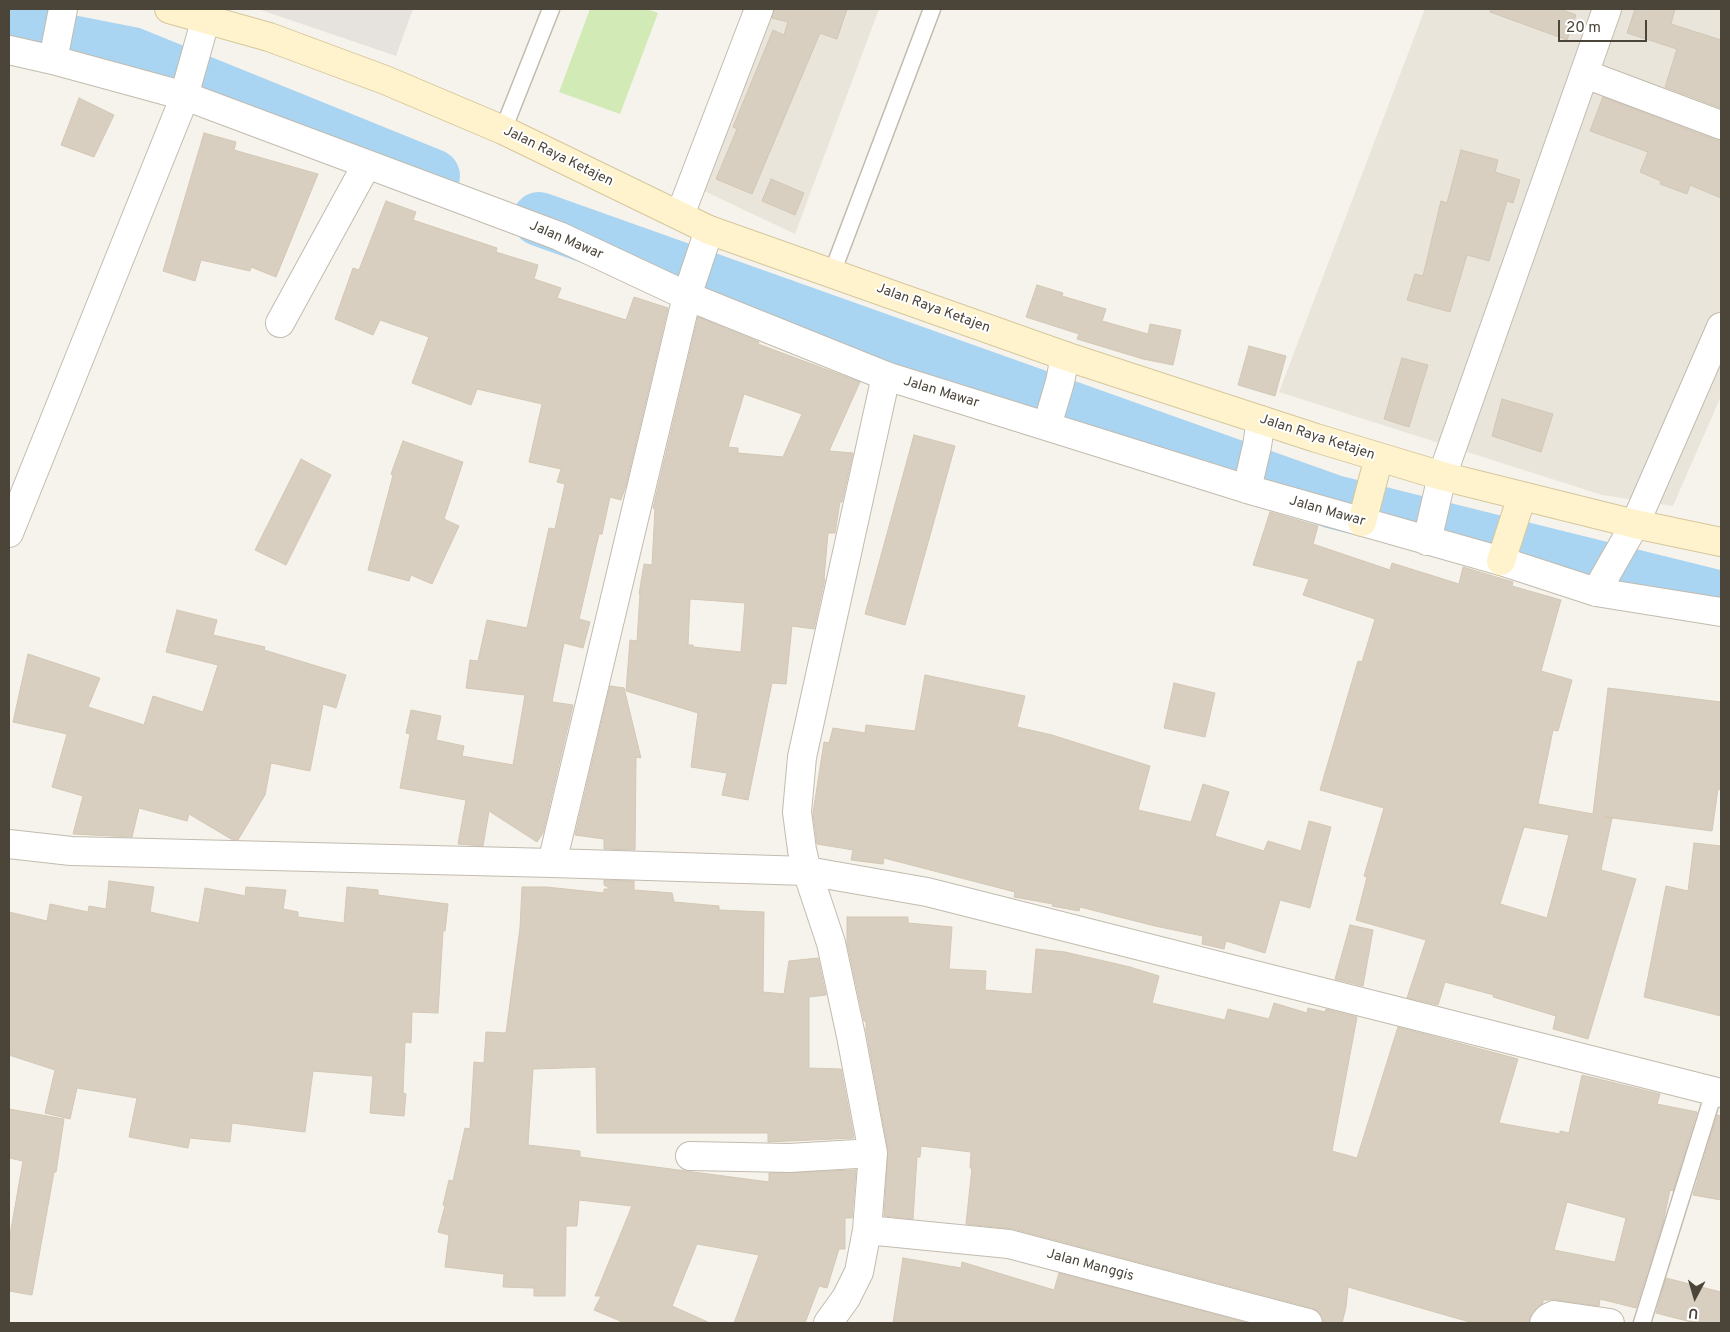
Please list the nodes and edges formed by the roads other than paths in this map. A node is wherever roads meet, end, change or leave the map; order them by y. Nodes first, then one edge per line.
1 (169, 9) edge
2 (551, 9) edge
3 (759, 9) edge
4 (932, 9) edge
5 (1607, 9) edge
6 (205, 23) edge
7 (59, 33) edge
8 (9, 50) edge
9 (1585, 74) junction
10 (186, 89) junction
11 (1721, 125) edge
12 (503, 130) junction
13 (367, 164) junction
14 (680, 215) junction
15 (706, 239) junction
16 (832, 273) junction
17 (690, 287) junction
18 (280, 323) dead end
19 (1721, 327) edge
20 (1063, 369) junction
21 (886, 376) junction
22 (1049, 421) junction
23 (1259, 433) junction
24 (1376, 467) junction
25 (1248, 483) junction
26 (1440, 488) junction
27 (1519, 504) junction
28 (1363, 519) junction
29 (9, 533) edge
30 (1628, 534) junction
31 (1429, 535) junction
32 (1721, 542) edge
33 (1504, 554) junction
34 (1599, 585) junction
35 (1721, 612) edge
36 (9, 844) edge
37 (552, 863) junction
38 (807, 871) junction
39 (1718, 1093) edge
40 (873, 1153) junction
41 (690, 1156) dead end
42 (867, 1230) junction
43 (828, 1323) edge
44 (1308, 1323) edge
45 (1544, 1323) edge
46 (1610, 1323) edge
47 (1642, 1323) edge

1 - 6 street, Jalan Raya Ketajen
2 - 12 lane
3 - 14 street
4 - 16 lane
5 - 9 street
6 - 10 street
6 - 12 street, Jalan Raya Ketajen
7 - 8 street, Jalan Mawar
7 - 10 street, Jalan Mawar
9 - 11 street
9 - 26 street
10 - 13 street, Jalan Mawar
10 - 29 street
12 - 14 street, Jalan Raya Ketajen
13 - 17 street, Jalan Mawar
13 - 18 street
14 - 15 street, Jalan Raya Ketajen
15 - 16 street, Jalan Raya Ketajen
15 - 17 street
16 - 20 street, Jalan Raya Ketajen
17 - 21 street, Jalan Mawar
17 - 37 street
19 - 30 street
20 - 22 street
20 - 23 street, Jalan Raya Ketajen
21 - 22 street, Jalan Mawar
21 - 38 street
22 - 25 street, Jalan Mawar
23 - 24 street, Jalan Raya Ketajen
23 - 25 street
24 - 26 street, Jalan Raya Ketajen
24 - 28 street
25 - 28 street, Jalan Mawar
26 - 27 street, Jalan Raya Ketajen
26 - 31 street
27 - 30 street, Jalan Raya Ketajen
27 - 33 street
28 - 31 street, Jalan Mawar
30 - 32 street, Jalan Raya Ketajen
30 - 34 street
31 - 33 street, Jalan Mawar
33 - 34 street, Jalan Mawar
34 - 35 street, Jalan Mawar
36 - 37 street
37 - 38 street
38 - 39 street
38 - 40 street
39 - 47 lane
40 - 41 street
40 - 42 street
42 - 43 street
42 - 44 street, Jalan Manggis
45 - 46 street

